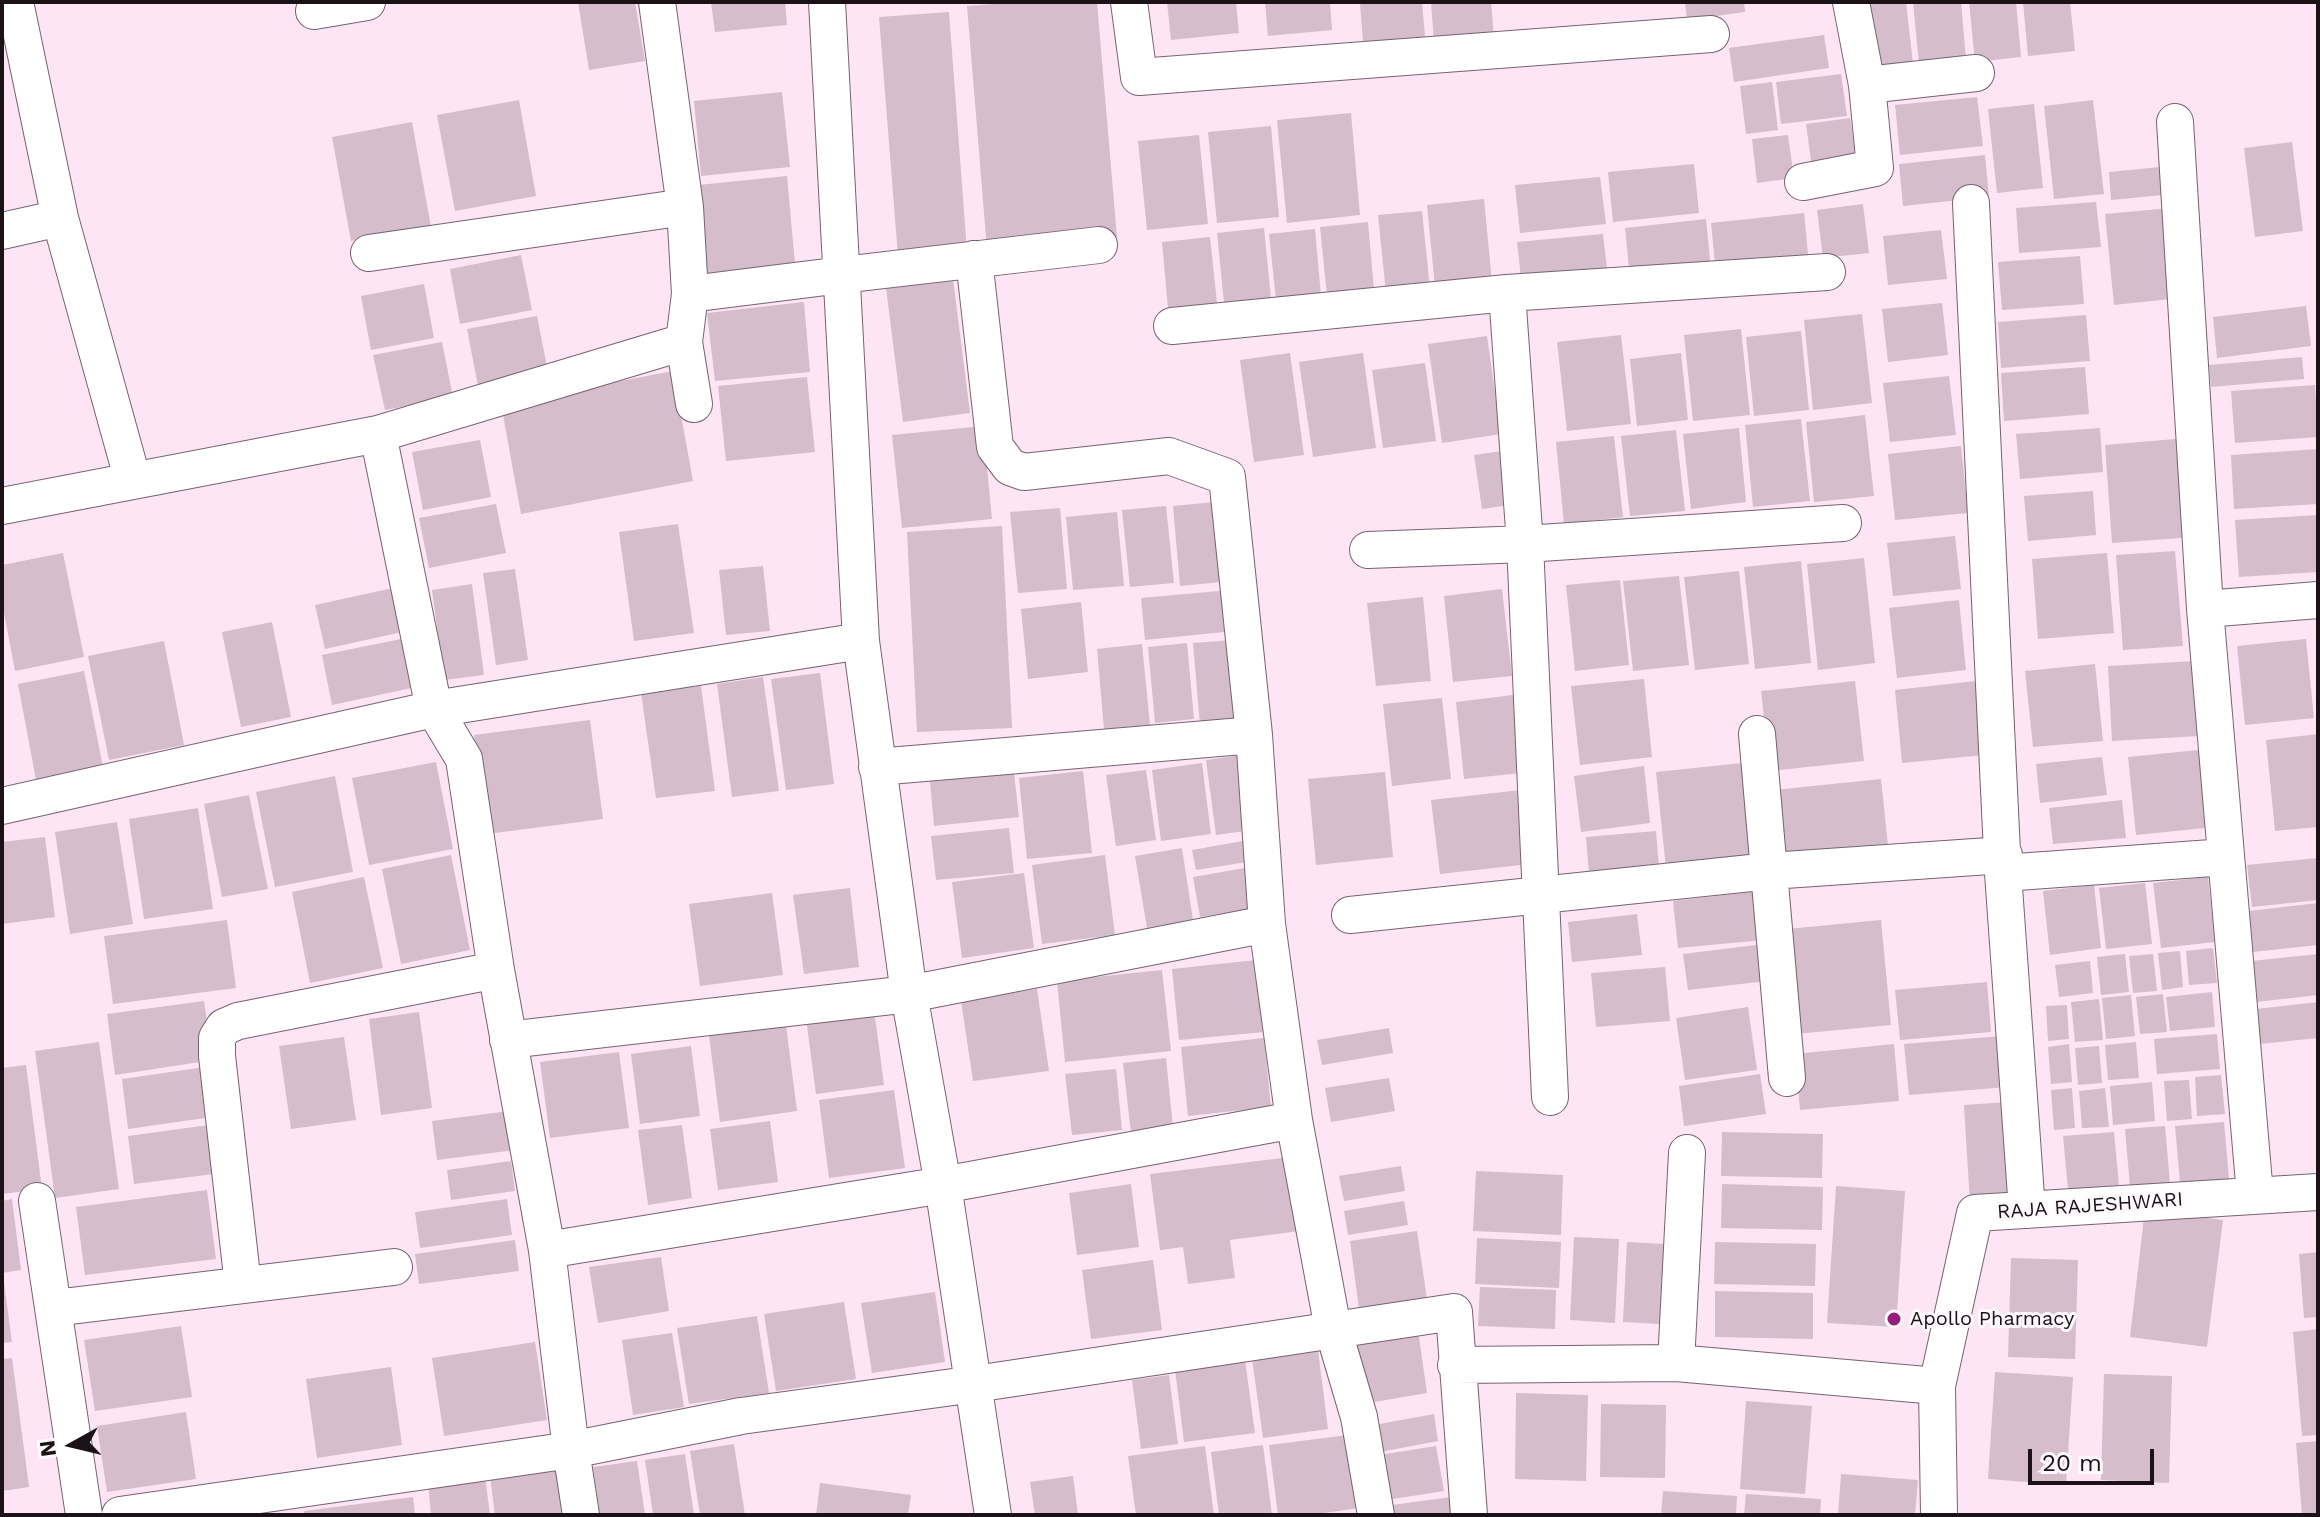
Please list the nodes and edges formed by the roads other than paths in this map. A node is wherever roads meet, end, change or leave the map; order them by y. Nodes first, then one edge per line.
1 (15, 2) edge
2 (367, 2) edge
3 (657, 2) edge
4 (827, 2) edge
5 (1129, 2) edge
6 (1851, 2) edge
7 (314, 11) dead end
8 (1711, 34) dead end
9 (1976, 73) dead end
10 (1867, 85) junction
11 (2175, 122) dead end
12 (1803, 182) dead end
13 (1971, 203) dead end
14 (685, 207) junction
15 (60, 218) junction
16 (2, 231) edge
17 (1099, 245) dead end
18 (369, 253) dead end
19 (974, 259) junction
20 (1827, 272) dead end
21 (842, 275) junction
22 (1507, 293) junction
23 (690, 294) junction
24 (1172, 326) dead end
25 (684, 342) junction
26 (694, 404) dead end
27 (378, 434) junction
28 (133, 481) junction
29 (2, 506) edge
30 (1843, 523) dead end
31 (1525, 544) junction
32 (1368, 550) dead end
33 (2318, 600) edge
34 (2205, 609) junction
35 (861, 641) junction
36 (434, 709) junction
37 (1757, 734) dead end
38 (1254, 735) junction
39 (877, 767) junction
40 (2, 806) edge
41 (2226, 857) junction
42 (2004, 864) junction
43 (1770, 871) junction
44 (1542, 894) junction
45 (1350, 915) dead end
46 (1267, 924) junction
47 (496, 970) junction
48 (909, 994) junction
49 (508, 1040) junction
50 (1787, 1078) dead end
51 (1550, 1097) dead end
52 (1294, 1120) junction
53 (1687, 1153) dead end
54 (943, 1185) junction
55 (2318, 1192) edge
56 (2255, 1195) junction
57 (37, 1201) dead end
58 (2027, 1210) junction
59 (547, 1250) junction
60 (394, 1267) dead end
61 (243, 1285) junction
62 (54, 1308) junction
63 (1333, 1329) junction
64 (1676, 1363) junction
65 (1456, 1365) junction
66 (975, 1384) junction
67 (1937, 1386) junction
68 (571, 1450) junction
69 (84, 1515) edge
70 (120, 1515) edge
71 (581, 1515) edge
72 (993, 1515) edge
73 (1376, 1515) edge
74 (1469, 1515) edge
75 (1939, 1515) edge

1 - 15 street
2 - 7 street
3 - 14 street
4 - 21 street
5 - 8 street
6 - 10 street
9 - 10 street
10 - 12 street
11 - 34 street
13 - 42 street
14 - 18 street
14 - 23 street
15 - 16 street
15 - 28 street
17 - 19 street
19 - 21 street
19 - 38 street
20 - 22 street
21 - 23 street
21 - 35 street
22 - 24 street
22 - 31 street
23 - 25 street
25 - 26 street
25 - 27 street
27 - 28 street
27 - 36 street
28 - 29 street
30 - 31 street
31 - 32 street
31 - 44 street
33 - 34 street
34 - 41 street
35 - 36 street
35 - 39 street
36 - 40 street
36 - 47 street
37 - 43 street
38 - 39 street
38 - 46 street
39 - 48 street
41 - 42 street
41 - 56 street
42 - 43 street
42 - 58 street
43 - 44 street
43 - 50 street
44 - 45 street
44 - 51 street
46 - 48 street
46 - 52 street
47 - 49 street
47 - 61 street
48 - 49 street
48 - 54 street
49 - 59 street
52 - 54 street
52 - 63 street
53 - 64 street
54 - 59 street
54 - 66 street
55 - 56 street, RAJA RAJESHWARI
56 - 58 street, RAJA RAJESHWARI
57 - 62 street
58 - 67 street, RAJA RAJESHWARI
59 - 68 street
60 - 61 street
61 - 62 street
62 - 69 street
63 - 65 street
63 - 66 street
63 - 73 street
64 - 65 street
64 - 67 street
65 - 74 street
66 - 68 street
66 - 72 street
67 - 75 street, RAJA RAJESHWARI
68 - 70 street
68 - 71 street

